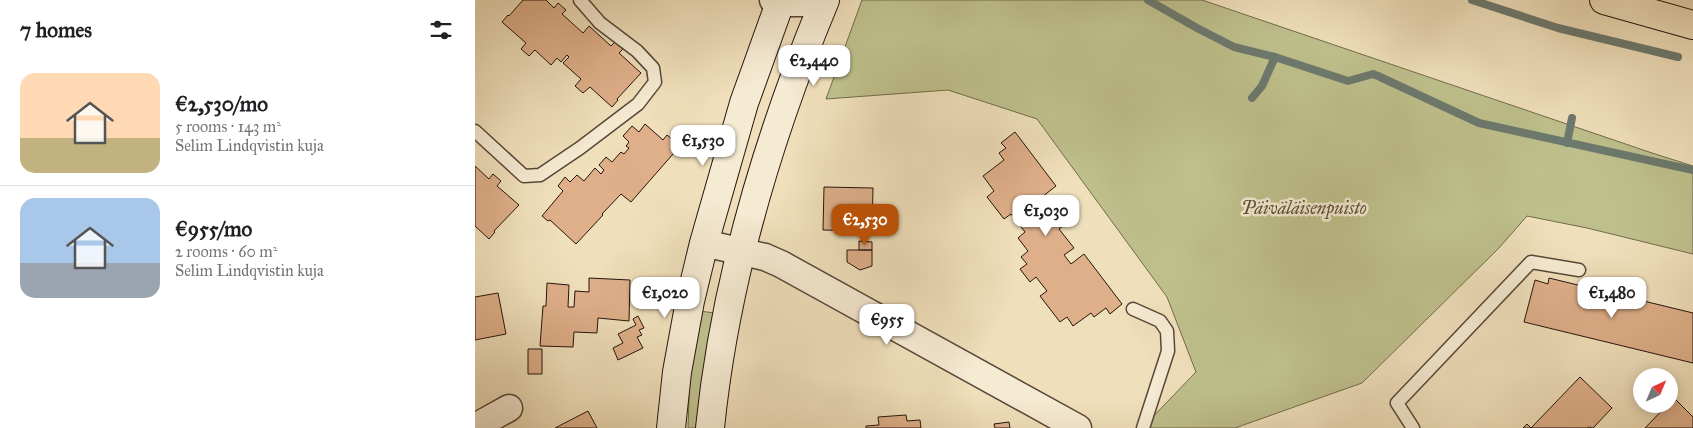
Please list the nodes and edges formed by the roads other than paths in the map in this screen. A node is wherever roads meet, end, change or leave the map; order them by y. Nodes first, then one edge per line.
1 (580, 0) edge
2 (1604, 0) edge
3 (778, 1) edge
4 (823, 1) edge
5 (1693, 25) edge
6 (475, 132) edge
7 (704, 243) junction
8 (740, 251) junction
9 (1579, 270) dead end
10 (1133, 309) dead end
11 (509, 408) dead end
12 (475, 427) edge
13 (671, 428) edge
14 (710, 428) edge
15 (1078, 428) edge
16 (1143, 428) edge
17 (1413, 428) edge

1 - 6 lane
2 - 5 highway
3 - 4 street
3 - 7 main road
4 - 8 main road
7 - 8 street
7 - 13 main road
8 - 14 main road
8 - 15 street
9 - 17 lane
10 - 16 lane
11 - 12 street

